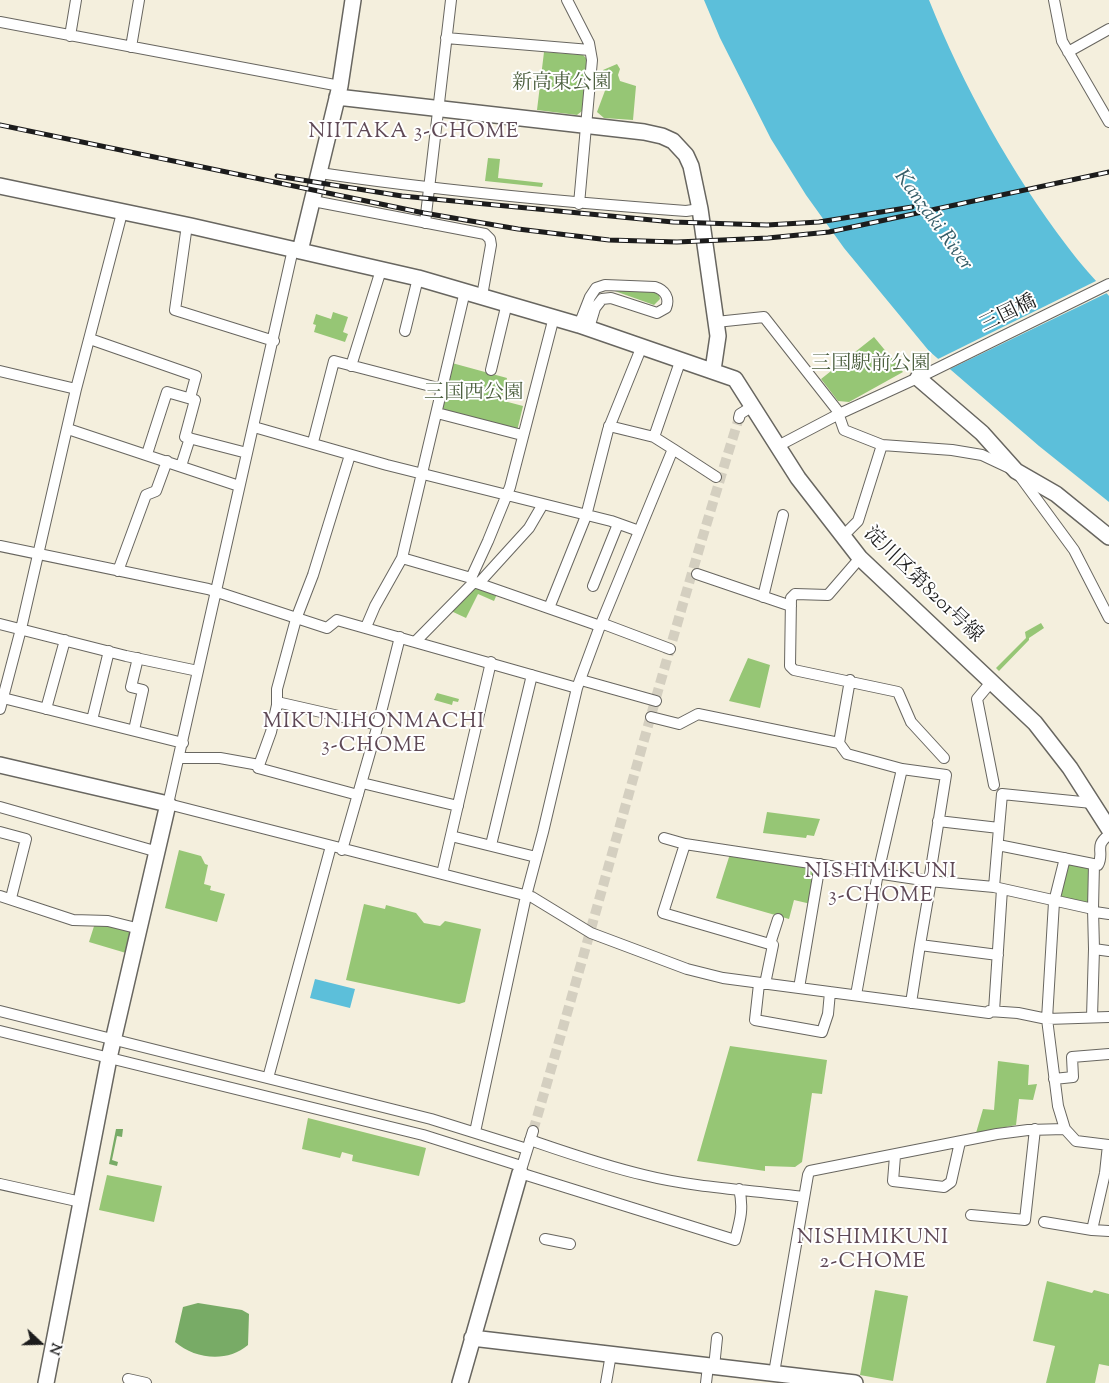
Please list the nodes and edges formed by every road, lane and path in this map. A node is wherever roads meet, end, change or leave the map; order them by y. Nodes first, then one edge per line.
1 (76, 0) edge
2 (139, 0) edge
3 (353, 0) edge
4 (450, 0) edge
5 (567, 0) edge
6 (1054, 0) edge
7 (0, 22) edge
8 (1109, 29) edge
9 (70, 36) junction
10 (446, 38) junction
11 (131, 47) junction
12 (590, 50) junction
13 (1068, 52) junction
14 (338, 92) junction
15 (438, 108) junction
16 (1109, 122) edge
17 (585, 126) junction
18 (320, 173) junction
19 (0, 186) edge
20 (428, 187) junction
21 (313, 201) junction
22 (579, 204) junction
23 (700, 209) junction
24 (122, 213) junction
25 (425, 223) junction
26 (187, 225) junction
27 (297, 250) junction
28 (382, 270) junction
29 (418, 278) junction
30 (1109, 284) edge
31 (465, 291) junction
32 (482, 296) junction
33 (507, 303) junction
34 (554, 317) junction
35 (716, 322) junction
36 (584, 326) junction
37 (405, 331) dead end
38 (90, 339) junction
39 (274, 341) junction
40 (642, 346) junction
41 (681, 359) junction
42 (351, 366) junction
43 (490, 370) dead end
44 (713, 370) junction
45 (0, 371) edge
46 (921, 376) junction
47 (76, 389) junction
48 (442, 389) junction
49 (190, 398) junction
50 (753, 406) junction
51 (437, 413) junction
52 (839, 414) junction
53 (739, 418) tunnel mouth
54 (254, 426) junction
55 (609, 426) junction
56 (68, 429) junction
57 (522, 435) junction
58 (190, 438) junction
59 (654, 438) junction
60 (313, 442) junction
61 (882, 445) junction
62 (778, 446) junction
63 (673, 449) junction
64 (247, 453) junction
65 (148, 454) junction
66 (350, 454) junction
67 (168, 461) junction
68 (181, 466) junction
69 (1016, 471) junction
70 (423, 474) junction
71 (716, 477) dead end
72 (239, 486) junction
73 (506, 494) junction
74 (543, 504) junction
75 (783, 515) dead end
76 (586, 516) junction
77 (618, 524) junction
78 (640, 531) junction
79 (843, 536) junction
80 (1109, 537) edge
81 (0, 546) edge
82 (38, 553) junction
83 (402, 558) junction
84 (860, 558) junction
85 (118, 571) junction
86 (697, 574) dead end
87 (474, 581) junction
88 (593, 586) dead end
89 (217, 593) junction
90 (763, 597) junction
91 (791, 606) junction
92 (550, 608) junction
93 (296, 618) junction
94 (1109, 618) edge
95 (0, 624) edge
96 (601, 624) junction
97 (366, 627) junction
98 (21, 629) junction
99 (400, 637) junction
100 (64, 640) junction
101 (416, 641) junction
102 (670, 649) dead end
103 (109, 651) junction
104 (138, 658) junction
105 (491, 662) junction
106 (198, 671) junction
107 (532, 675) junction
108 (850, 680) junction
109 (992, 681) junction
110 (579, 684) junction
111 (3, 698) junction
112 (656, 701) dead end
113 (276, 702) junction
114 (0, 709) edge
115 (46, 709) junction
116 (652, 716) dead end
117 (92, 720) junction
118 (378, 725) junction
119 (134, 730) junction
120 (184, 743) junction
121 (838, 743) junction
122 (180, 758) junction
123 (944, 758) dead end
124 (0, 765) edge
125 (259, 765) junction
126 (902, 769) junction
127 (362, 783) junction
128 (994, 785) dead end
129 (358, 795) junction
130 (1092, 803) junction
131 (168, 804) junction
132 (458, 806) junction
133 (0, 807) edge
134 (938, 821) junction
135 (999, 828) junction
136 (1109, 829) edge
137 (0, 832) edge
138 (1109, 835) edge
139 (451, 836) junction
140 (664, 838) dead end
141 (685, 844) junction
142 (491, 845) junction
143 (998, 845) junction
144 (330, 846) junction
145 (342, 850) junction
146 (158, 852) junction
147 (536, 857) junction
148 (1065, 858) junction
149 (820, 864) junction
150 (1094, 864) junction
151 (878, 873) junction
152 (442, 874) junction
153 (930, 881) junction
154 (998, 888) junction
155 (0, 896) edge
156 (526, 896) junction
157 (11, 898) junction
158 (1054, 902) junction
159 (1094, 910) junction
160 (1109, 914) edge
161 (778, 919) dead end
162 (140, 929) junction
163 (770, 944) junction
164 (920, 945) junction
165 (1094, 949) junction
166 (1109, 951) edge
167 (998, 955) junction
168 (762, 984) junction
169 (799, 988) junction
170 (830, 992) junction
171 (856, 995) junction
172 (911, 1003) junction
173 (994, 1011) junction
174 (0, 1012) edge
175 (1092, 1017) junction
176 (1109, 1017) edge
177 (1047, 1019) junction
178 (0, 1031) edge
179 (114, 1039) junction
180 (1109, 1054) edge
181 (109, 1058) junction
182 (267, 1077) junction
183 (1054, 1080) junction
184 (262, 1095) junction
185 (386, 1108) junction
186 (381, 1125) junction
187 (1035, 1129) junction
188 (1065, 1129) junction
189 (475, 1132) junction
190 (530, 1140) junction
191 (960, 1142) junction
192 (1109, 1145) edge
193 (468, 1149) junction
194 (895, 1156) junction
195 (521, 1170) junction
196 (0, 1184) edge
197 (739, 1189) junction
198 (804, 1197) junction
199 (81, 1202) junction
200 (971, 1215) dead end
201 (1044, 1222) dead end
202 (1092, 1230) junction
203 (1109, 1231) edge
204 (546, 1239) dead end
205 (570, 1244) dead end
206 (472, 1338) junction
207 (717, 1338) dead end
208 (613, 1355) junction
209 (711, 1366) junction
210 (774, 1374) junction
211 (128, 1379) dead end
212 (46, 1383) edge
213 (146, 1383) edge
214 (460, 1383) edge
215 (606, 1383) edge
216 (610, 1383) edge
217 (706, 1383) edge
218 (855, 1383) edge

1 - 9 street
2 - 11 street
3 - 14 street
4 - 10 street
5 - 12 street
6 - 13 street
7 - 9 street
8 - 13 street
9 - 11 street
10 - 12 street
10 - 15 street
11 - 14 street
12 - 17 street
13 - 16 street
14 - 15 street
14 - 18 street
15 - 17 street
15 - 20 street
17 - 22 street
17 - 23 street
18 - 20 street
18 - 21 street
19 - 24 street, 淀川区第8201号線
20 - 22 street
20 - 25 street
21 - 25 street
21 - 27 street
22 - 23 street
23 - 35 street
24 - 26 street, 淀川区第8201号線
24 - 38 street
25 - 32 street
26 - 27 street, 淀川区第8201号線
26 - 39 street
27 - 28 street, 淀川区第8201号線
27 - 39 street
28 - 29 street, 淀川区第8201号線
28 - 42 street
29 - 31 street, 淀川区第8201号線
29 - 37 street
30 - 46 street, 三国橋
31 - 32 street, 淀川区第8201号線
31 - 48 street
32 - 33 street, 淀川区第8201号線
33 - 34 street, 淀川区第8201号線
33 - 43 street
34 - 36 street, 淀川区第8201号線
34 - 57 street
35 - 44 street
35 - 52 street
36 - 36 street
36 - 40 street, 淀川区第8201号線
38 - 47 street
38 - 49 street
39 - 54 street
40 - 41 street, 淀川区第8201号線
40 - 55 street
41 - 44 street, 淀川区第8201号線
41 - 59 street
42 - 48 street
42 - 60 street
44 - 50 street, 淀川区第8201号線
45 - 47 street
46 - 52 street, 三国橋
46 - 69 street
47 - 56 street
48 - 51 street
49 - 58 street
49 - 65 street
50 - 53 street
50 - 62 street, 淀川区第8201号線
51 - 57 street
51 - 70 street
52 - 61 street
52 - 62 street, 三国橋
54 - 60 street
54 - 64 street
55 - 59 street
55 - 76 street
56 - 65 street
56 - 82 street
57 - 73 street
58 - 64 street
58 - 68 street
59 - 63 street
60 - 66 street
61 - 69 street
61 - 79 street
62 - 79 street, 淀川区第8201号線
63 - 71 street
63 - 78 street
64 - 72 street
65 - 67 street
66 - 70 street
66 - 93 street
67 - 68 street
67 - 85 street
68 - 72 street
69 - 80 street
69 - 94 street
70 - 73 street
70 - 83 street
72 - 89 street
73 - 74 street
73 - 87 street
74 - 76 street
74 - 87 street
75 - 90 street
76 - 77 street
76 - 92 street
77 - 78 street
77 - 88 street
78 - 96 street
79 - 84 street, 淀川区第8201号線
81 - 82 street
82 - 85 street
82 - 98 street
83 - 87 street
83 - 97 street
84 - 91 street
84 - 109 street, 淀川区第8201号線
85 - 89 street
86 - 90 street
87 - 92 street
87 - 101 street
89 - 93 street
89 - 106 street
90 - 91 street
91 - 108 street
92 - 96 street
93 - 97 street
93 - 113 street
95 - 98 street
96 - 102 street
96 - 110 street
97 - 99 street
98 - 100 street
98 - 111 street
99 - 101 street
99 - 118 street
100 - 103 street
100 - 115 street
101 - 105 street
103 - 104 street
103 - 117 street
104 - 106 street
104 - 119 street
105 - 107 street
105 - 132 street
106 - 120 street
107 - 110 street
107 - 142 street
108 - 121 street
108 - 123 street
109 - 128 street
109 - 130 street, 淀川区第8201号線
110 - 112 street
110 - 147 street
111 - 114 street
111 - 115 street
113 - 118 street
113 - 125 street
115 - 117 street
116 - 121 street
117 - 119 street
118 - 127 street
119 - 120 street
120 - 122 street
121 - 126 street
122 - 125 street
122 - 131 street
124 - 131 street
125 - 129 street
126 - 134 street
126 - 151 street
127 - 129 street
127 - 132 street
129 - 145 street
130 - 135 street
130 - 136 street, 淀川区第8201号線
131 - 144 street
131 - 146 street
132 - 139 street
133 - 146 street
134 - 135 street
134 - 153 street
135 - 143 street
137 - 157 street
138 - 150 street
139 - 142 street
139 - 152 street
140 - 141 street
141 - 149 street
141 - 163 street
142 - 147 street
143 - 148 street
143 - 154 street
144 - 145 street
144 - 182 street
145 - 152 street
146 - 162 street
147 - 156 street
148 - 150 street
148 - 158 street
149 - 151 street
149 - 169 street
150 - 159 street
151 - 153 street
151 - 171 street
152 - 156 street
153 - 154 street
153 - 164 street
154 - 158 street
154 - 167 street
155 - 157 street
156 - 168 street
156 - 189 street
157 - 162 street
158 - 159 street
158 - 177 street
159 - 160 street
159 - 165 street
161 - 163 street
162 - 179 street
163 - 168 street
164 - 167 street
164 - 172 street
165 - 166 street
165 - 175 street
167 - 173 street
168 - 169 street
168 - 170 street
169 - 170 street
170 - 171 street
171 - 172 street
172 - 173 street
173 - 177 street
174 - 179 street
175 - 176 street
175 - 177 street
177 - 183 street
178 - 181 street
179 - 181 street
179 - 182 street
180 - 183 street
181 - 184 street
181 - 199 street
182 - 184 street
182 - 185 street
183 - 188 street
184 - 186 street
185 - 186 street
185 - 189 street
186 - 193 street
187 - 188 street
187 - 191 street
187 - 200 street
188 - 192 street
189 - 190 street
189 - 193 street
190 - 195 street
190 - 197 street
191 - 194 street
191 - 194 street
192 - 202 street
193 - 195 street
194 - 198 street
195 - 197 street
195 - 206 street
196 - 199 street
197 - 198 street
198 - 210 street
199 - 212 street
201 - 202 street
202 - 203 street
204 - 205 street
206 - 208 street
206 - 214 street
207 - 209 street
208 - 209 street
208 - 215 street
208 - 216 street
209 - 210 street
209 - 217 street
210 - 218 street
211 - 213 street

